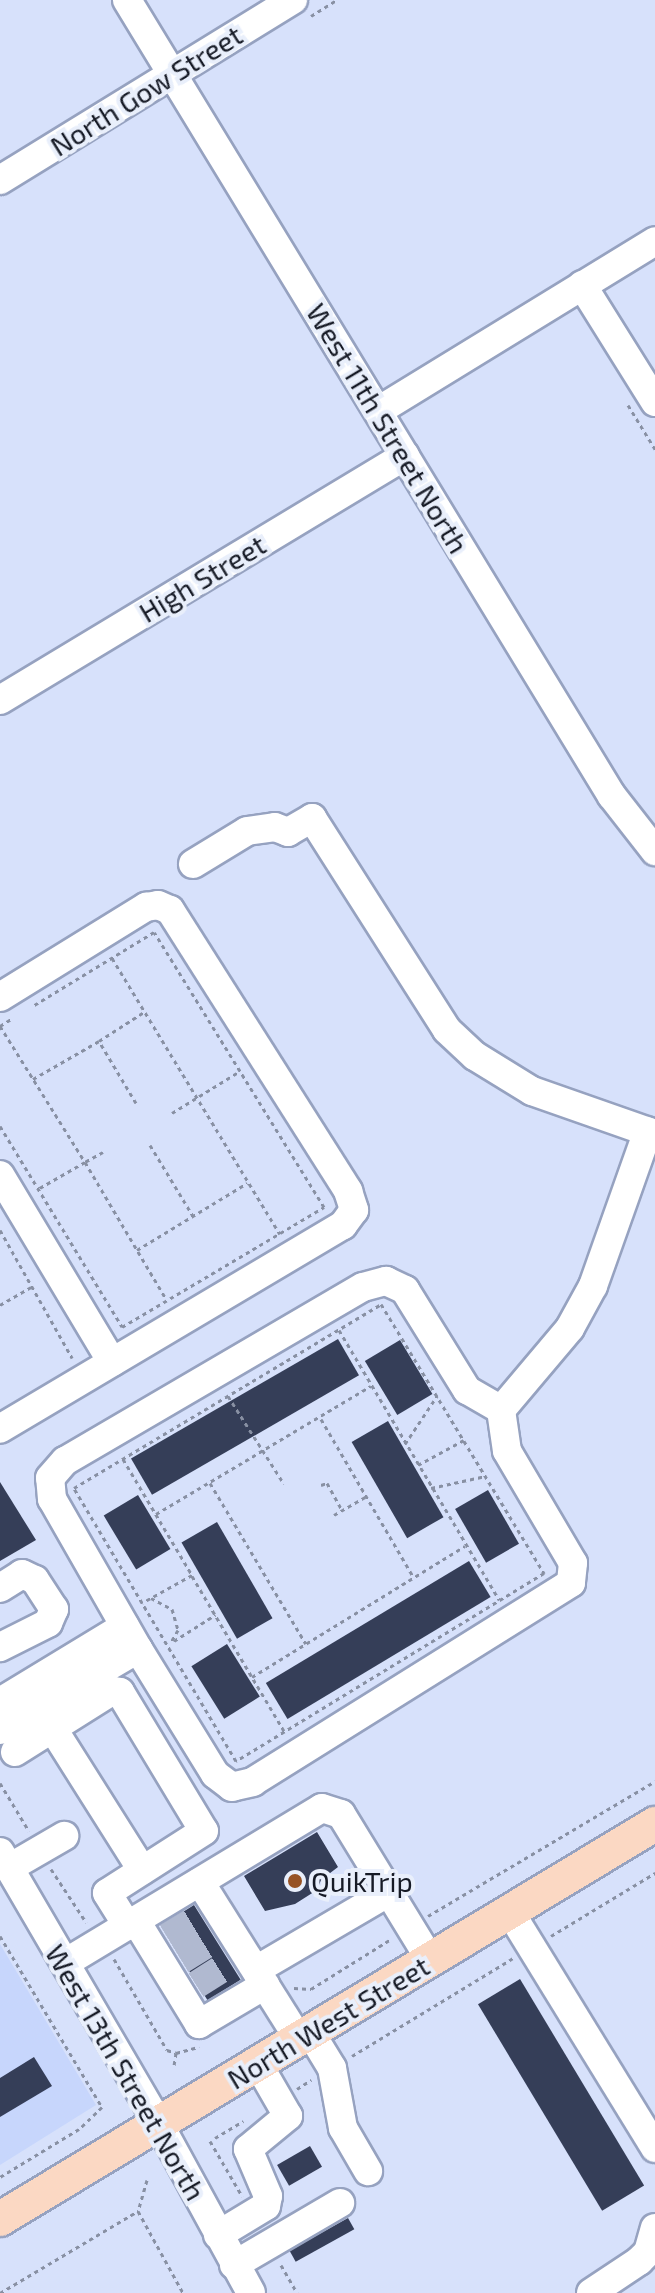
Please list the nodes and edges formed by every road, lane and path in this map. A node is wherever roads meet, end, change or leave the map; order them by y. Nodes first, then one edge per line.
1 (127, 0) edge
2 (293, 0) edge
3 (173, 74) junction
4 (0, 180) edge
5 (655, 241) edge
6 (582, 285) junction
7 (655, 402) edge
8 (378, 411) junction
9 (405, 456) junction
10 (0, 700) edge
11 (655, 851) edge
12 (193, 864) dead end
13 (112, 958) junction
14 (0, 997) edge
15 (144, 1012) junction
16 (0, 1026) edge
17 (99, 1041) junction
18 (240, 1071) junction
19 (33, 1079) junction
20 (196, 1098) junction
21 (136, 1103) dead end
22 (172, 1113) dead end
23 (0, 1126) edge
24 (652, 1133) edge
25 (150, 1145) dead end
26 (103, 1152) dead end
27 (85, 1162) junction
28 (0, 1175) edge
29 (248, 1183) junction
30 (38, 1189) junction
31 (193, 1216) junction
32 (0, 1230) edge
33 (280, 1234) junction
34 (137, 1250) junction
35 (33, 1286) junction
36 (167, 1300) junction
37 (0, 1305) edge
38 (339, 1330) junction
39 (112, 1362) junction
40 (62, 1364) dead end
41 (371, 1386) junction
42 (228, 1396) junction
43 (437, 1396) junction
44 (501, 1410) junction
45 (320, 1417) junction
46 (0, 1429) edge
47 (464, 1440) junction
48 (405, 1444) junction
49 (262, 1452) junction
50 (123, 1459) junction
51 (418, 1465) junction
52 (486, 1476) junction
53 (210, 1483) junction
54 (284, 1484) dead end
55 (321, 1485) dead end
56 (431, 1488) junction
57 (366, 1496) junction
58 (342, 1510) junction
59 (156, 1514) junction
60 (334, 1515) dead end
61 (465, 1546) junction
62 (192, 1575) junction
63 (414, 1578) junction
64 (0, 1588) edge
65 (151, 1598) junction
66 (499, 1600) junction
67 (142, 1603) junction
68 (216, 1615) junction
69 (132, 1637) junction
70 (169, 1644) junction
71 (306, 1644) junction
72 (0, 1647) edge
73 (252, 1677) junction
74 (0, 1702) edge
75 (53, 1729) junction
76 (284, 1731) junction
77 (8, 1741) edge
78 (655, 1824) edge
79 (64, 1836) dead end
80 (5, 1860) edge
81 (142, 1870) junction
82 (655, 1873) edge
83 (200, 1882) junction
84 (389, 1892) junction
85 (510, 1912) junction
86 (132, 1923) junction
87 (0, 1936) edge
88 (532, 1947) junction
89 (430, 1959) junction
90 (65, 1963) junction
91 (250, 1967) junction
92 (305, 2036) junction
93 (258, 2064) junction
94 (332, 2068) junction
95 (279, 2100) junction
96 (159, 2124) junction
97 (215, 2138) dead end
98 (655, 2148) edge
99 (368, 2171) dead end
100 (0, 2177) edge
101 (147, 2180) dead end
102 (340, 2203) dead end
103 (138, 2211) junction
104 (0, 2219) edge
105 (655, 2228) edge
106 (218, 2235) junction
107 (234, 2265) junction
108 (0, 2293) edge
109 (183, 2293) edge
110 (251, 2293) edge
111 (591, 2293) edge

1 - 3 street, West 11th Street North
2 - 3 street, North Gow Street
3 - 4 street, North Gow Street
3 - 8 street, West 11th Street North
5 - 6 street
6 - 7 street
6 - 8 street
8 - 9 street, West 11th Street North
9 - 10 street, High Street
9 - 11 street, West 11th Street North
12 - 24 street
13 - 15 path
13 - 16 path
13 - 18 path
14 - 39 street
15 - 17 path
15 - 20 path
16 - 19 path
17 - 19 path
17 - 21 path
18 - 20 path
18 - 33 path
19 - 27 path
20 - 22 path
20 - 29 path
23 - 30 path
24 - 44 street
25 - 31 path
26 - 27 path
27 - 30 path
27 - 34 path
28 - 39 street
29 - 31 path
29 - 33 path
30 - 36 path
31 - 34 path
32 - 35 path
33 - 36 path
34 - 36 path
35 - 37 path
35 - 40 path
38 - 41 path
38 - 42 path
38 - 43 path
39 - 46 street
41 - 45 path
41 - 48 path
42 - 49 path
42 - 50 path
43 - 47 path
43 - 48 path
44 - 69 street
44 - 69 street
45 - 49 path
45 - 57 path
47 - 51 path
47 - 52 path
48 - 51 path
49 - 53 path
49 - 54 path
50 - 59 path
50 - 67 path
51 - 56 path
52 - 56 path
52 - 66 path
53 - 59 path
53 - 71 path
55 - 58 path
56 - 61 path
57 - 58 path
57 - 63 path
58 - 60 path
59 - 62 path
61 - 63 path
61 - 66 path
62 - 65 path
62 - 68 path
63 - 71 path
64 - 72 street
65 - 67 path
65 - 70 path
66 - 76 path
67 - 70 path
68 - 70 path
68 - 73 path
69 - 74 street
69 - 77 street
70 - 76 path
71 - 73 path
73 - 76 path
75 - 77 street
75 - 81 street
75 - 81 street
78 - 85 main road, North West Street
79 - 80 street
80 - 90 street, West 13th Street North
81 - 86 street
82 - 88 path
83 - 84 street
83 - 86 street
83 - 91 street
84 - 89 street
84 - 91 street
85 - 88 street
85 - 89 main road, North West Street
86 - 90 street
86 - 91 street
87 - 100 path
88 - 94 path
88 - 98 street
89 - 92 main road, North West Street
90 - 96 street, West 13th Street North
91 - 92 street
92 - 93 main road, North West Street
92 - 94 street
93 - 95 street
93 - 96 main road, North West Street
94 - 95 path
94 - 99 street
95 - 97 path
95 - 106 street
96 - 104 main road, North West Street
96 - 106 street, West 13th Street North
101 - 103 path
102 - 107 street
103 - 108 path
103 - 109 path
105 - 111 street
106 - 107 street, West 13th Street North
107 - 110 street, West 13th Street North

